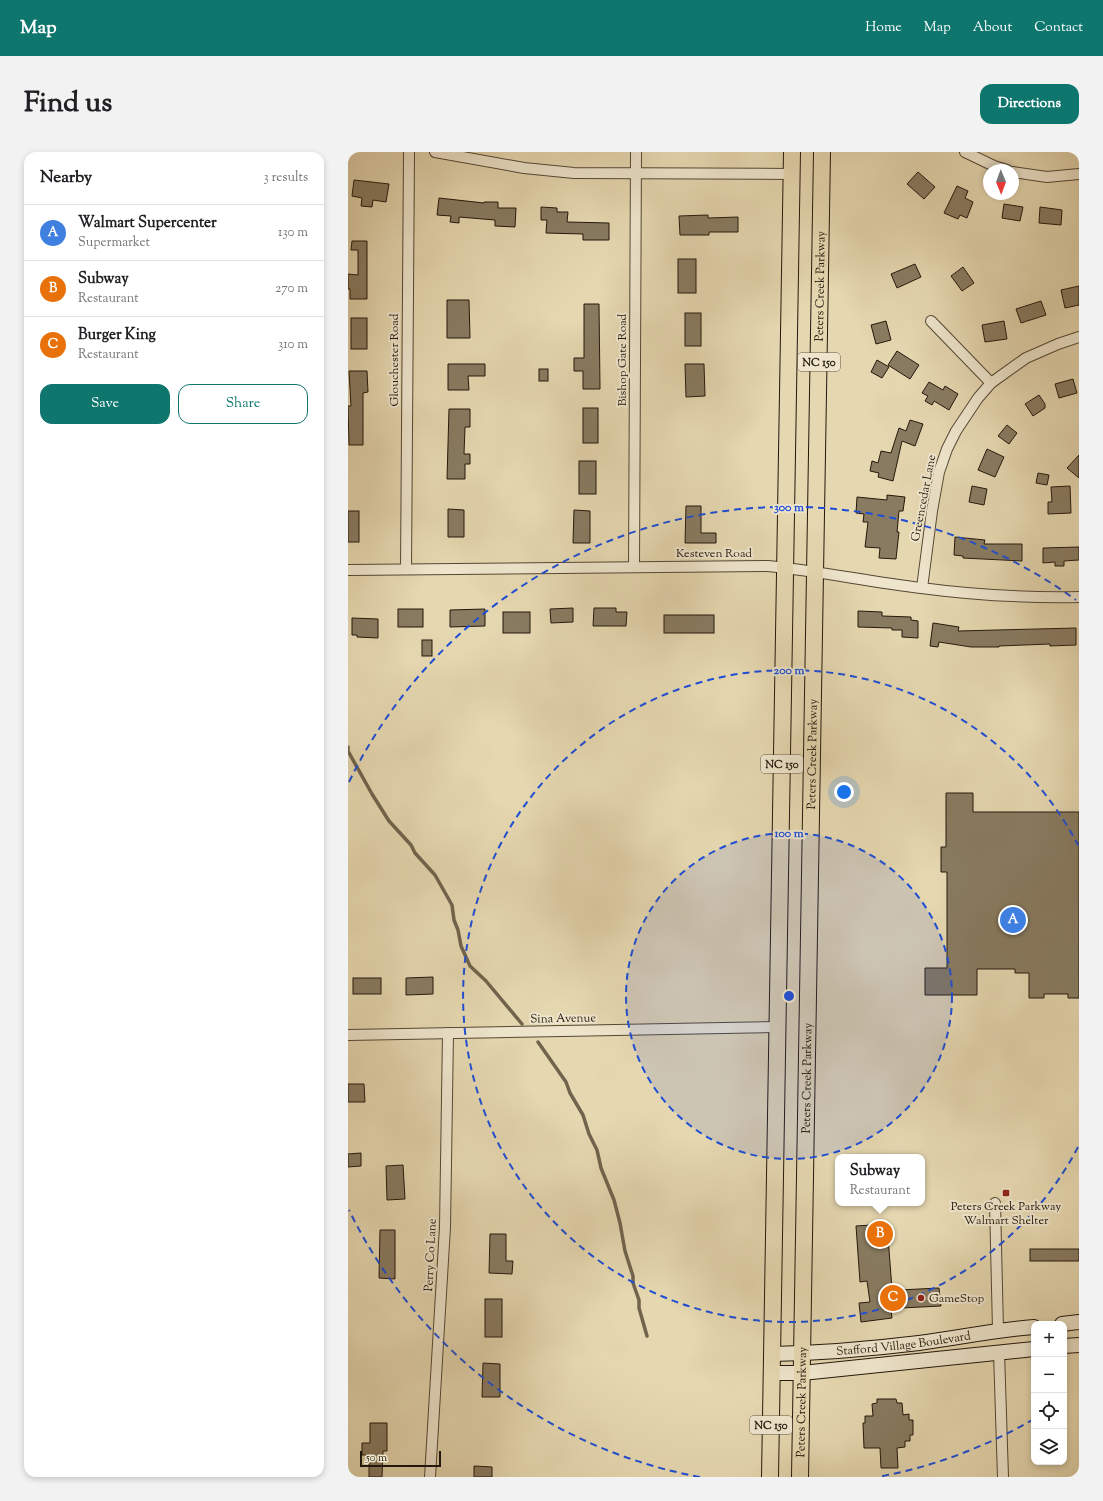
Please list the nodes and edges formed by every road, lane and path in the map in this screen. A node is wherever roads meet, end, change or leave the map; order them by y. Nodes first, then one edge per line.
1 (409, 152) edge
2 (435, 152) edge
3 (636, 152) edge
4 (792, 152) edge
5 (822, 152) edge
6 (965, 152) edge
7 (990, 164) edge
8 (1019, 173) edge
9 (636, 174) junction
10 (792, 174) junction
11 (1079, 174) edge
12 (931, 321) dead end
13 (1079, 337) edge
14 (991, 383) junction
15 (634, 567) junction
16 (785, 568) junction
17 (406, 569) junction
18 (348, 570) edge
19 (816, 572) junction
20 (922, 588) junction
21 (1079, 597) edge
22 (778, 1027) junction
23 (448, 1033) junction
24 (348, 1035) edge
25 (995, 1203) dead end
26 (1079, 1322) edge
27 (1067, 1323) edge
28 (1031, 1327) edge
29 (998, 1330) junction
30 (1079, 1345) edge
31 (1067, 1346) edge
32 (1031, 1349) edge
33 (999, 1352) junction
34 (802, 1353) junction
35 (772, 1354) junction
36 (772, 1373) junction
37 (802, 1373) junction
38 (430, 1477) edge
39 (770, 1477) edge
40 (800, 1477) edge
41 (1003, 1477) edge

1 - 17 street, Glouchester Road
2 - 9 street
3 - 9 street, Bishop Gate Road
4 - 10 main road, NC 150
5 - 19 main road, Peters Creek Parkway / NC 150
6 - 7 street
8 - 11 street
9 - 10 street
9 - 15 street, Bishop Gate Road
10 - 16 main road, NC 150
12 - 14 street
13 - 14 street, Greencedar Lane
14 - 20 street, Greencedar Lane
15 - 16 street, Kesteven Road
15 - 17 street, Kesteven Road
16 - 19 street, Kesteven Road
16 - 22 main road, NC 150
17 - 18 street, Kesteven Road
19 - 20 street, Kesteven Road
19 - 34 main road, Peters Creek Parkway / NC 150
20 - 21 street, Kesteven Road
22 - 23 street, Sina Avenue
22 - 35 main road, NC 150
23 - 24 street, Sina Avenue
23 - 38 street, Perry Co Lane
25 - 29 street
26 - 27 main road
28 - 29 main road, Stafford Village Boulevard
29 - 34 main road, Stafford Village Boulevard
30 - 31 main road
32 - 33 main road, Stafford Village Boulevard
33 - 37 main road, Stafford Village Boulevard
33 - 41 street
34 - 35 main road, Stafford Village Boulevard
34 - 37 main road, Peters Creek Parkway / NC 150
35 - 36 main road, NC 150
36 - 37 main road, Stafford Village Boulevard
36 - 39 main road, NC 150
37 - 40 main road, Peters Creek Parkway / NC 150

